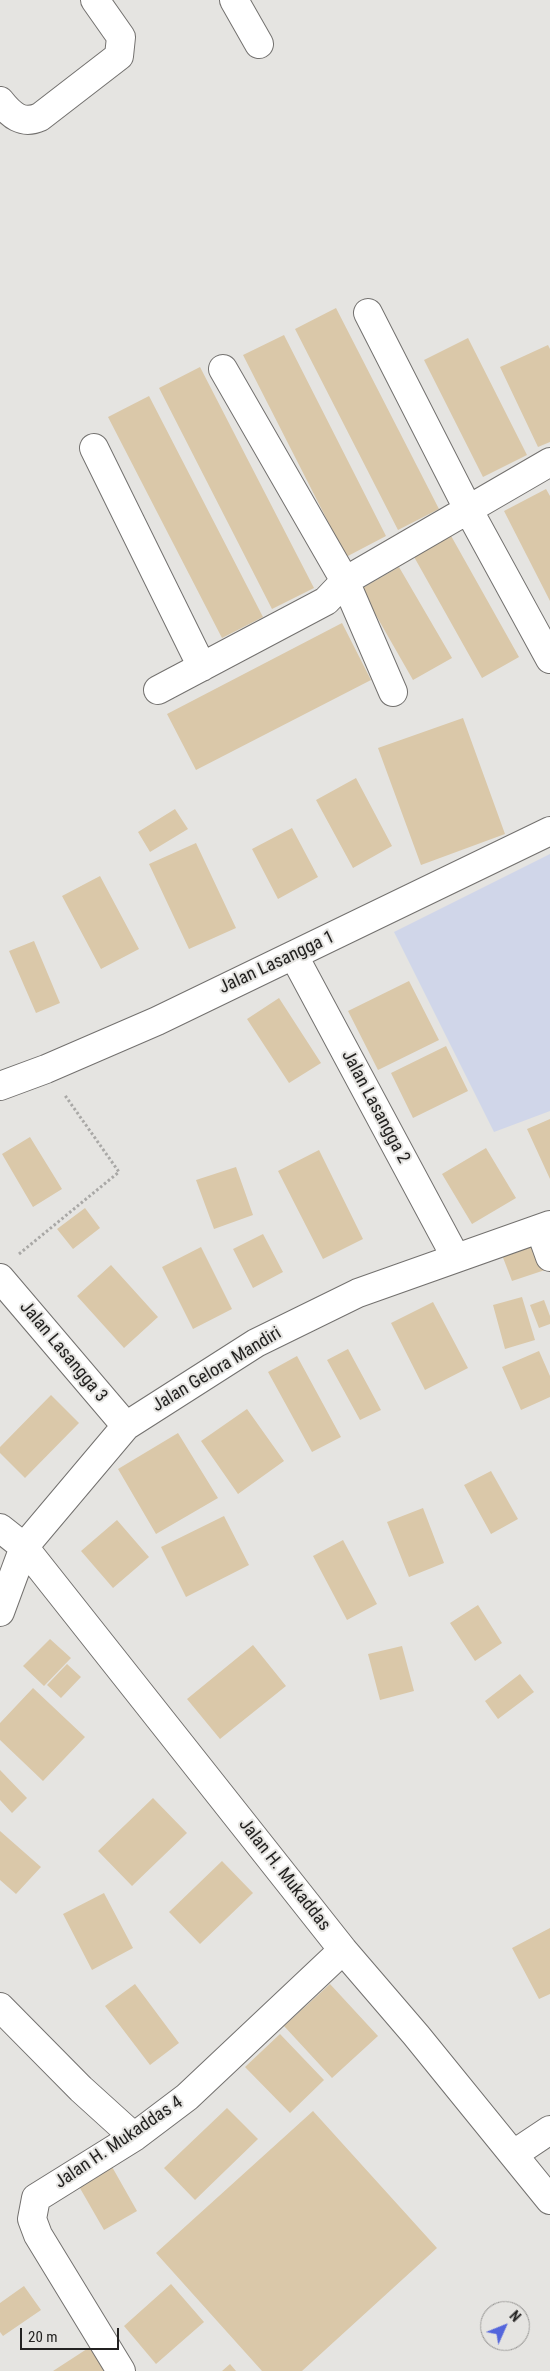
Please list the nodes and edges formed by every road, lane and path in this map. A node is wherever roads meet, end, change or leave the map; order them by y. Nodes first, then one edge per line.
1 (95, 0) edge
2 (234, 0) edge
3 (258, 44) dead end
4 (0, 101) edge
5 (368, 313) dead end
6 (223, 369) dead end
7 (94, 448) dead end
8 (550, 462) edge
9 (468, 509) junction
10 (345, 581) junction
11 (549, 660) edge
12 (202, 667) junction
13 (158, 690) dead end
14 (393, 692) dead end
15 (550, 831) edge
16 (294, 956) junction
17 (46, 1069) junction
18 (0, 1086) edge
19 (545, 1227) edge
20 (550, 1257) edge
21 (456, 1258) junction
22 (7, 1268) edge
23 (126, 1426) junction
24 (0, 1528) edge
25 (24, 1547) junction
26 (0, 1612) edge
27 (343, 1950) junction
28 (0, 2007) edge
29 (550, 2130) edge
30 (134, 2137) junction
31 (514, 2154) junction
32 (550, 2200) edge
33 (121, 2371) edge

1 - 4 street
2 - 3 street
5 - 9 street
6 - 10 street
7 - 12 street
8 - 9 street
9 - 10 street
9 - 11 street
10 - 12 street
10 - 14 street
12 - 13 street
15 - 16 street, Jalan Lasangga 1
16 - 17 street, Jalan Lasangga 1
16 - 21 street, Jalan Lasangga 2
17 - 18 street, Jalan Lasangga 1
17 - 22 path
19 - 20 street
19 - 21 street, Jalan Gelora Mandiri
21 - 23 street, Jalan Gelora Mandiri
22 - 23 street, Jalan Lasangga 3
23 - 25 street, Jalan Gelora Mandiri
24 - 25 street, Jalan H. Mukaddas
25 - 26 street, Jalan Gelora Mandiri
25 - 27 street, Jalan H. Mukaddas
27 - 30 street, Jalan H. Mukaddas 4
27 - 31 street, Jalan H. Mukaddas
28 - 30 street
29 - 31 street
30 - 33 street, Jalan H. Mukaddas 4
31 - 32 street, Jalan H. Mukaddas

